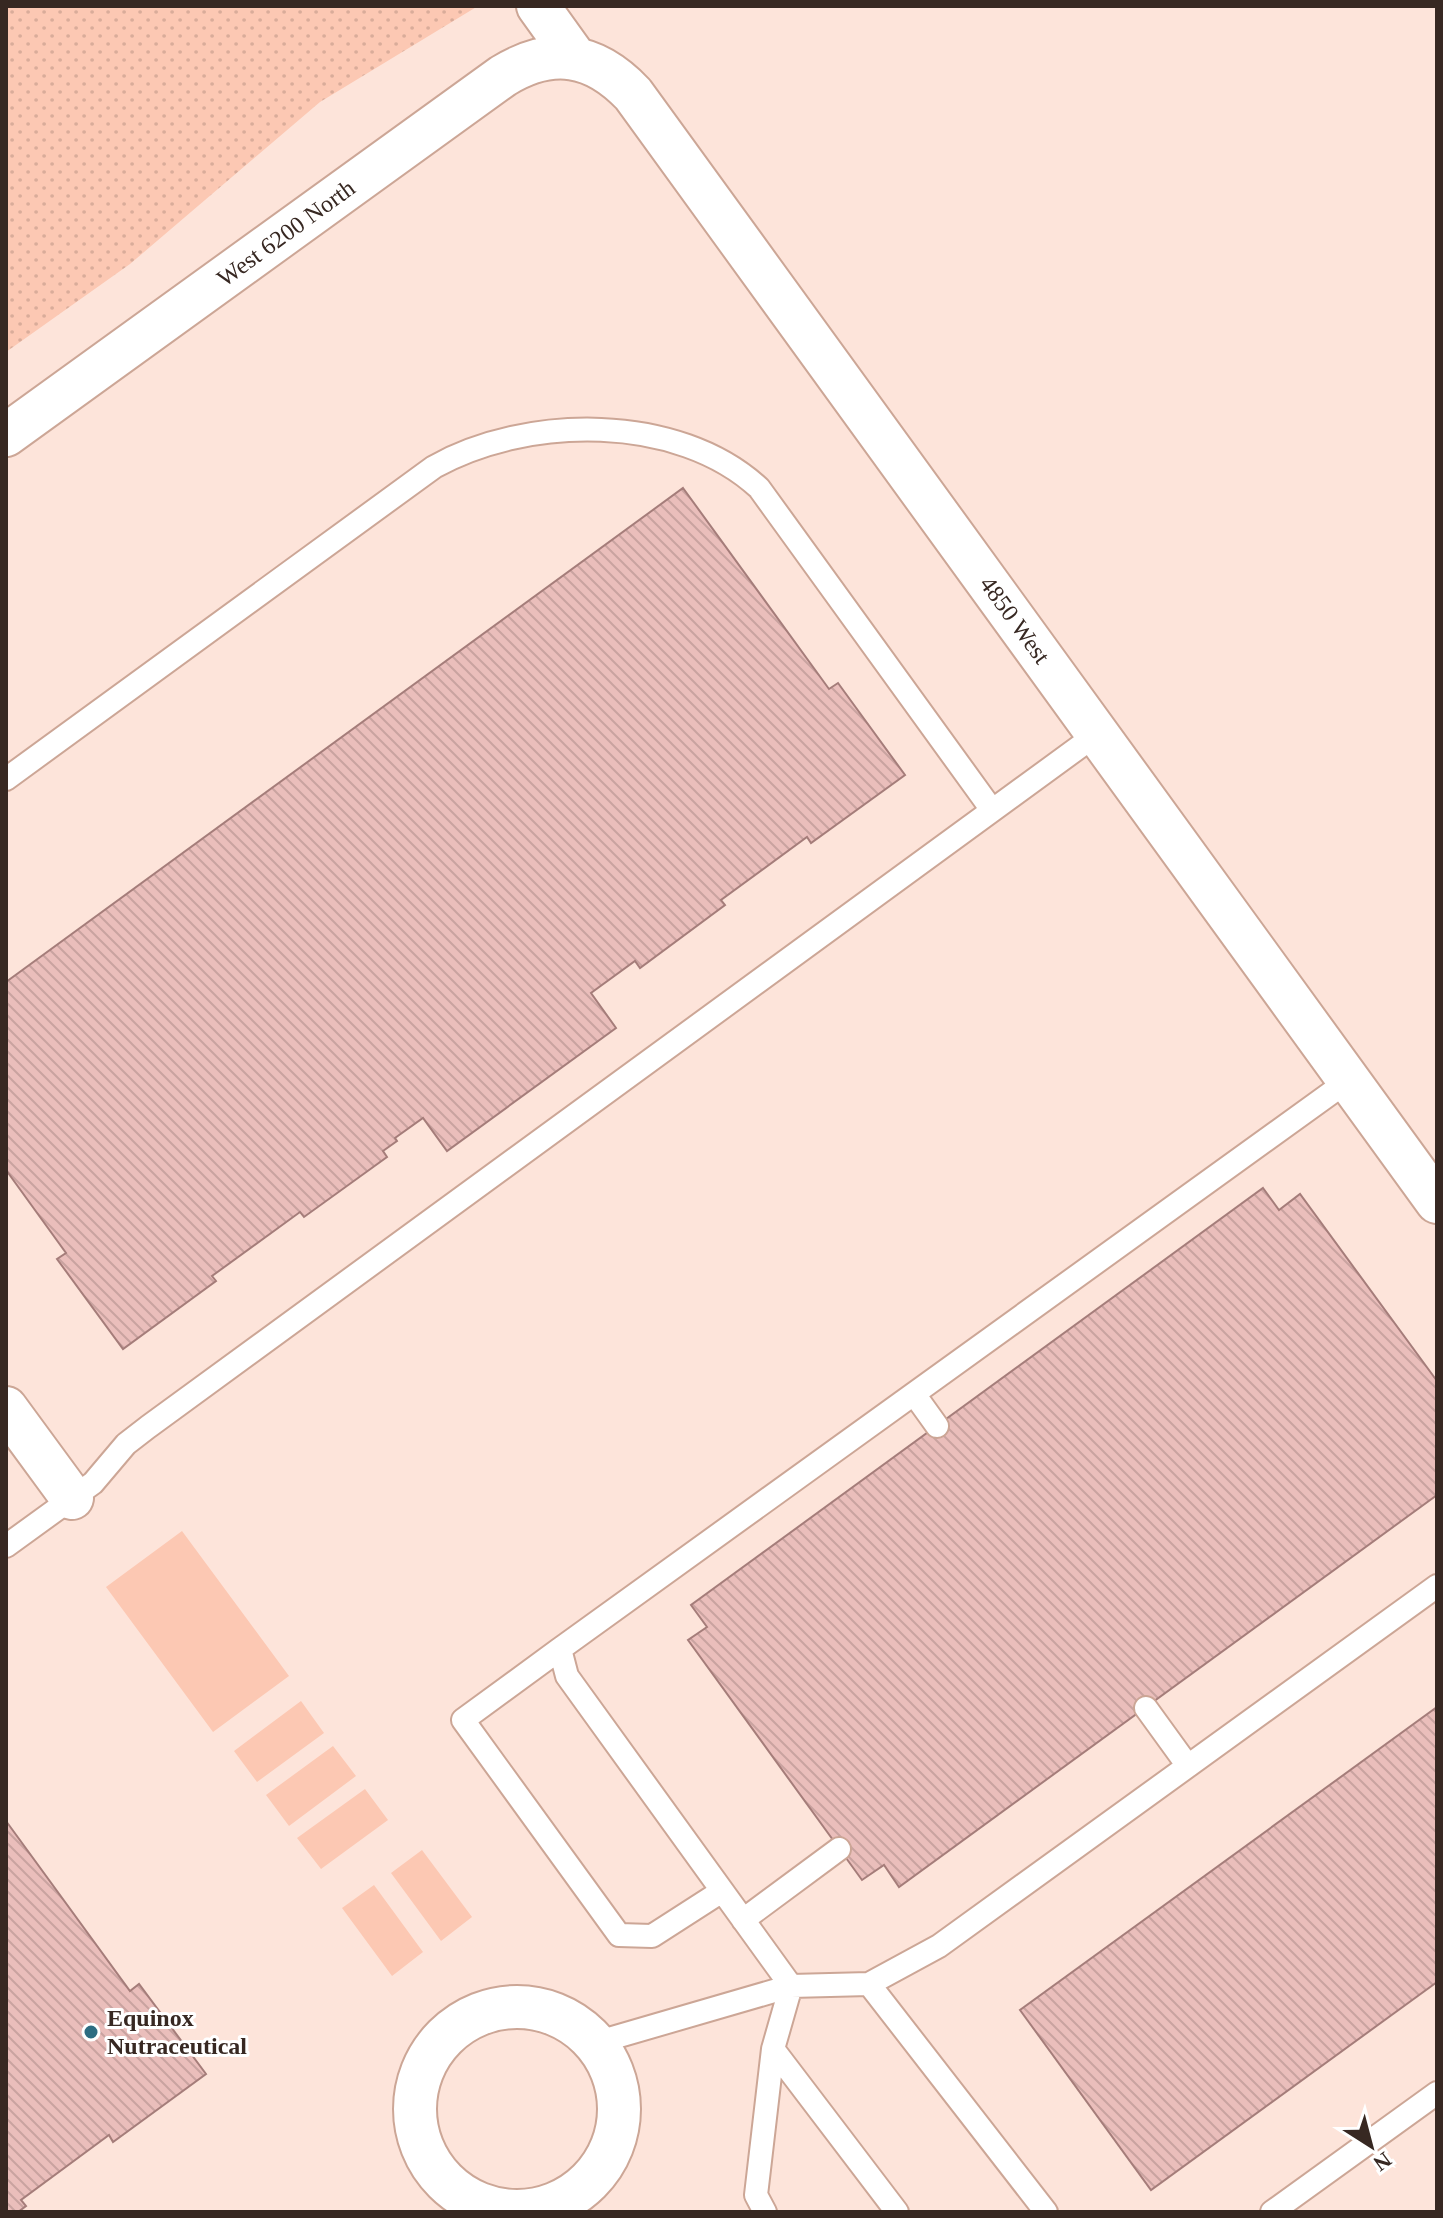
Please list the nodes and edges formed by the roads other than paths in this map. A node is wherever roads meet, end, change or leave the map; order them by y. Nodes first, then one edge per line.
1 (538, 6) edge
2 (576, 59) junction
3 (6, 435) edge
4 (1097, 734) junction
5 (6, 779) edge
6 (992, 810) junction
7 (1349, 1080) junction
8 (1437, 1202) edge
9 (914, 1394) junction
10 (6, 1408) edge
11 (937, 1426) dead end
12 (72, 1498) junction
13 (6, 1546) edge
14 (1437, 1586) edge
15 (560, 1649) junction
16 (1146, 1708) dead end
17 (1188, 1766) junction
18 (839, 1849) dead end
19 (722, 1891) junction
20 (743, 1920) junction
21 (869, 1984) junction
22 (791, 1986) junction
23 (595, 2043) junction
24 (773, 2049) junction
25 (1437, 2093) edge
26 (586, 2201) edge
27 (765, 2212) edge
28 (897, 2212) edge
29 (1046, 2212) edge
30 (1272, 2212) edge

1 - 2 street
2 - 3 street, West 6200 North
2 - 4 street, 4850 West
4 - 6 lane
4 - 7 street, 4850 West
5 - 6 lane
6 - 12 lane
7 - 8 street, 4850 West
7 - 9 lane
9 - 11 lane
9 - 15 lane
10 - 12 street
12 - 13 lane
14 - 17 lane
15 - 19 lane
15 - 19 lane
16 - 17 lane
17 - 21 lane
18 - 20 lane
19 - 20 lane
20 - 22 lane
21 - 22 lane
21 - 29 lane
22 - 23 lane
22 - 24 lane
23 - 26 street
23 - 26 street
24 - 27 lane
24 - 28 lane
25 - 30 lane

